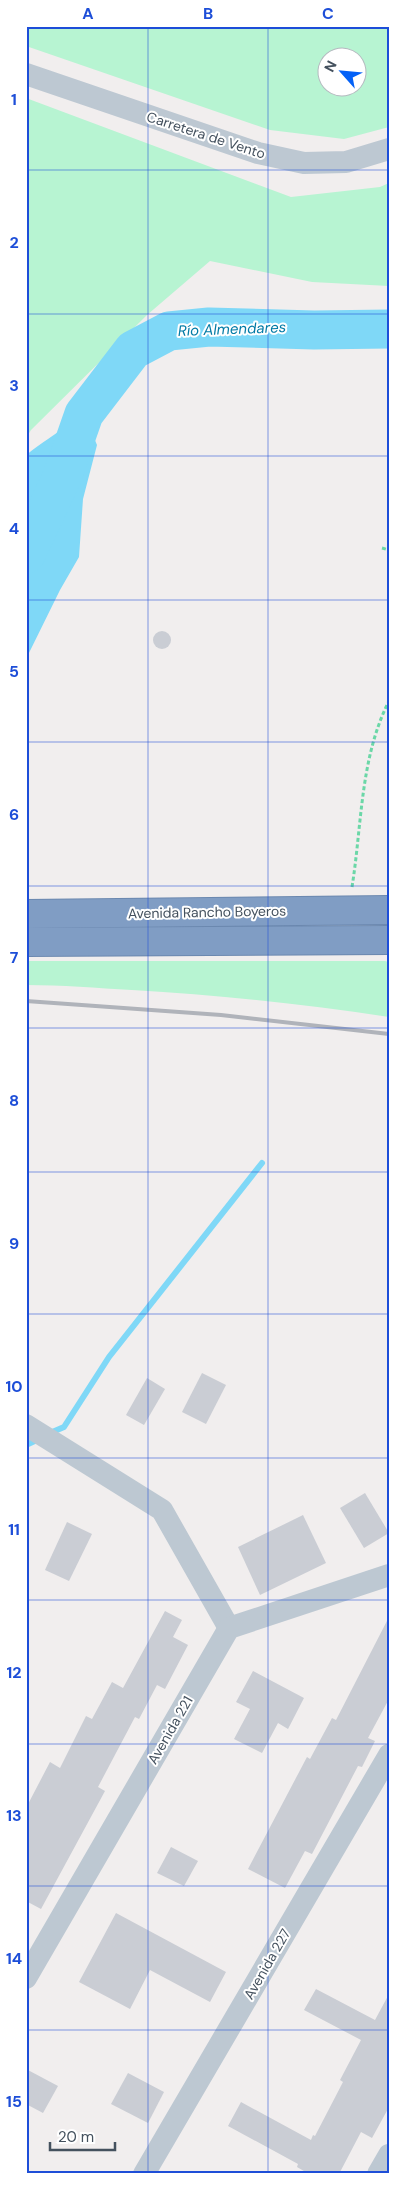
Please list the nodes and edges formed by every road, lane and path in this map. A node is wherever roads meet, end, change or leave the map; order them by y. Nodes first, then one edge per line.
1 (26, 74) edge
2 (389, 149) edge
3 (382, 548) dead end
4 (389, 550) edge
5 (389, 701) edge
6 (348, 910) junction
7 (389, 910) edge
8 (26, 914) edge
9 (389, 940) edge
10 (26, 942) edge
11 (26, 1425) edge
12 (389, 1575) edge
13 (229, 1628) junction
14 (389, 1755) edge
15 (26, 1978) edge
16 (389, 2155) edge
17 (144, 2174) edge
18 (378, 2174) edge

1 - 2 street, Carretera de Vento
3 - 4 path
5 - 6 path
6 - 7 highway, Avenida Rancho Boyeros
6 - 8 highway, Avenida Rancho Boyeros
9 - 10 highway, Avenida Rancho Boyeros
11 - 13 street
12 - 13 street
13 - 15 street, Avenida 221
14 - 17 street, Avenida 227
16 - 18 street

